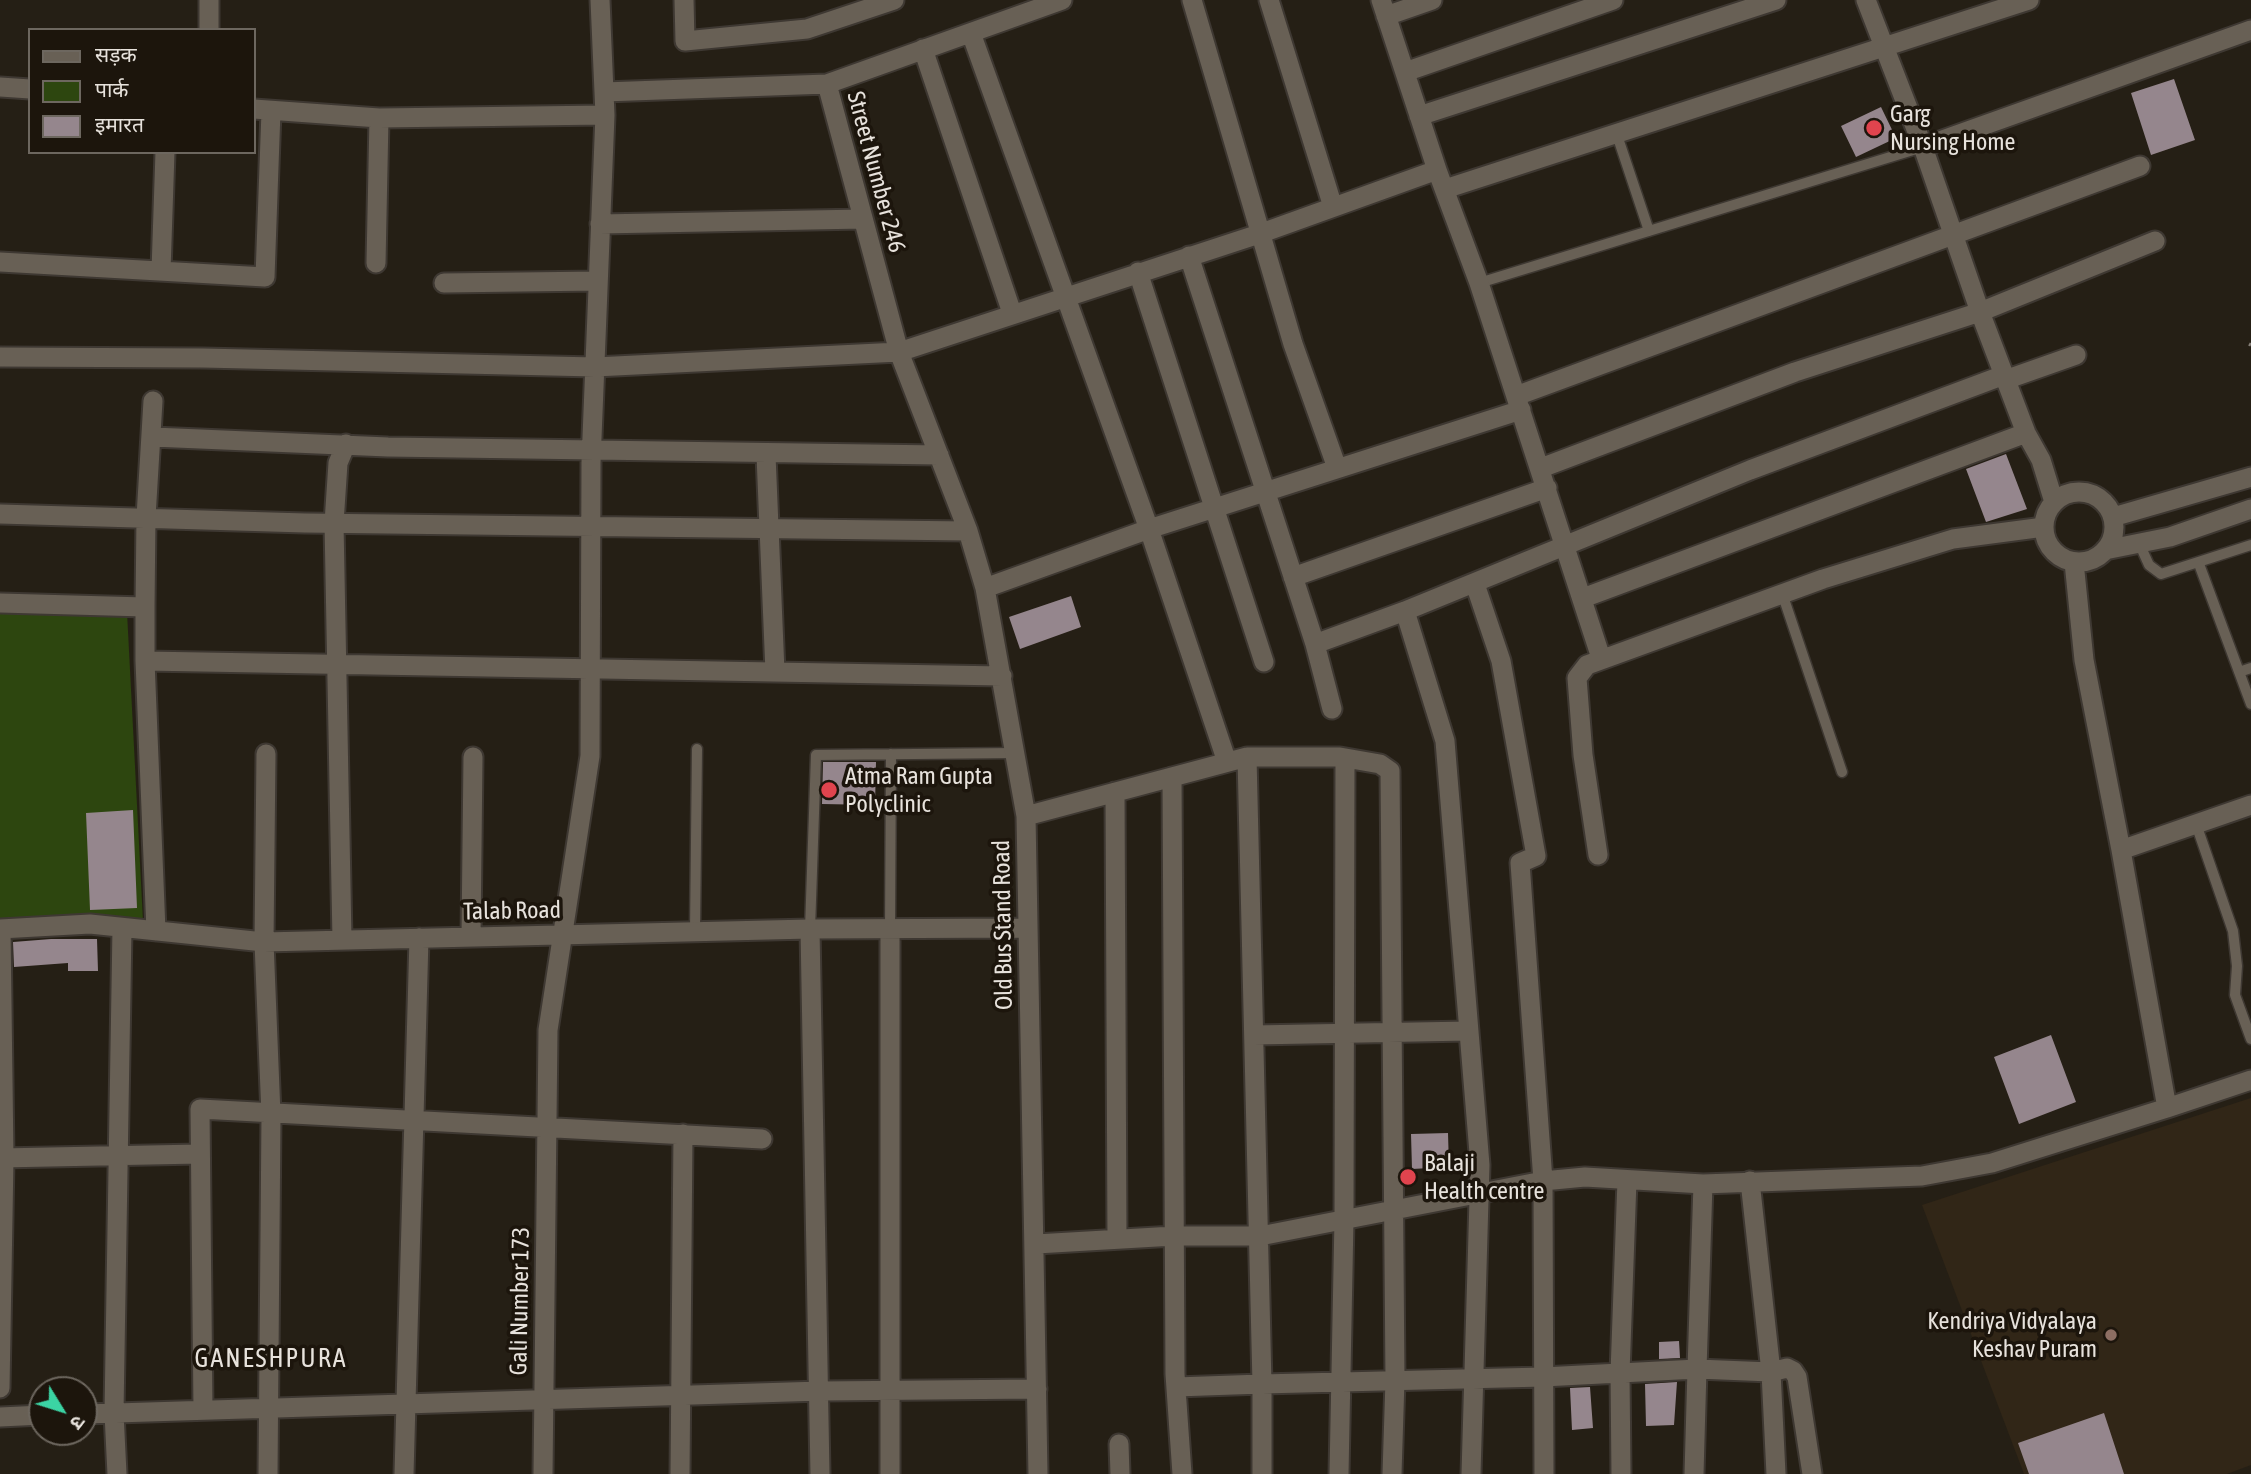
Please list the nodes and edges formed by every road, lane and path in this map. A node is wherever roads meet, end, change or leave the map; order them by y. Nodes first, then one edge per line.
1 (209, 0) edge
2 (600, 0) edge
3 (684, 0) edge
4 (894, 0) edge
5 (1062, 0) edge
6 (1192, 0) edge
7 (1269, 0) edge
8 (1432, 0) edge
9 (1776, 0) edge
10 (1866, 0) edge
11 (2029, 0) edge
12 (1610, 1) edge
13 (844, 8) edge
14 (1383, 8) edge
15 (209, 28) edge
16 (2251, 30) edge
17 (971, 33) junction
18 (1884, 46) junction
19 (923, 49) junction
20 (1405, 72) junction
21 (827, 83) junction
22 (0, 87) edge
23 (28, 89) edge
24 (604, 92) junction
25 (262, 110) edge
26 (605, 115) junction
27 (1419, 116) junction
28 (379, 118) junction
29 (1617, 135) junction
30 (1923, 147) junction
31 (165, 154) edge
32 (2140, 166) dead end
33 (1437, 170) junction
34 (1445, 189) junction
35 (1333, 207) junction
36 (863, 219) junction
37 (600, 224) junction
38 (1649, 231) junction
39 (1259, 234) junction
40 (1953, 235) junction
41 (2155, 241) dead end
42 (1189, 256) junction
43 (0, 262) edge
44 (376, 263) dead end
45 (161, 271) junction
46 (1138, 272) junction
47 (598, 281) junction
48 (444, 283) dead end
49 (1479, 283) junction
50 (1065, 295) junction
51 (1012, 313) junction
52 (1980, 313) junction
53 (900, 352) junction
54 (2076, 355) dead end
55 (0, 357) edge
56 (595, 367) junction
57 (2005, 377) junction
58 (153, 401) dead end
59 (1519, 403) junction
60 (2026, 433) junction
61 (153, 437) junction
62 (346, 444) junction
63 (592, 448) junction
64 (766, 454) junction
65 (939, 455) junction
66 (1337, 468) junction
67 (1541, 468) junction
68 (2251, 477) edge
69 (1547, 488) junction
70 (1265, 492) junction
71 (2054, 502) junction
72 (1213, 508) junction
73 (2251, 509) edge
74 (0, 514) edge
75 (146, 517) junction
76 (2113, 517) junction
77 (334, 523) junction
78 (591, 527) junction
79 (2044, 527) junction
80 (769, 529) junction
81 (1149, 529) junction
82 (968, 531) junction
83 (1565, 543) junction
84 (2139, 543) junction
85 (2251, 545) edge
86 (2105, 550) junction
87 (2074, 562) junction
88 (2199, 564) junction
89 (1293, 577) junction
90 (1475, 584) junction
91 (985, 588) junction
92 (1782, 593) junction
93 (1583, 598) junction
94 (0, 603) edge
95 (145, 607) junction
96 (1405, 611) junction
97 (1315, 644) junction
98 (1601, 658) junction
99 (145, 661) junction
100 (1264, 662) dead end
101 (337, 666) junction
102 (2251, 668) edge
103 (591, 670) junction
104 (775, 672) junction
105 (2239, 672) junction
106 (1002, 676) junction
107 (2251, 704) edge
108 (1332, 709) dead end
109 (697, 749) dead end
110 (1015, 753) junction
111 (266, 754) dead end
112 (891, 754) junction
113 (473, 757) dead end
114 (1247, 757) junction
115 (1345, 758) junction
116 (1227, 762) junction
117 (1842, 772) dead end
118 (1172, 777) junction
119 (1115, 792) junction
120 (2251, 805) edge
121 (1026, 816) junction
122 (2196, 824) junction
123 (2121, 849) junction
124 (1598, 855) dead end
125 (122, 928) junction
126 (1026, 928) junction
127 (0, 929) edge
128 (810, 929) junction
129 (890, 930) junction
130 (156, 931) junction
131 (695, 931) junction
132 (563, 934) junction
133 (471, 936) junction
134 (419, 938) junction
135 (342, 940) junction
136 (264, 942) junction
137 (1469, 1031) junction
138 (1391, 1032) junction
139 (1343, 1034) junction
140 (1254, 1035) junction
141 (2251, 1039) edge
142 (2251, 1080) edge
143 (2167, 1108) junction
144 (271, 1115) junction
145 (414, 1121) junction
146 (547, 1128) junction
147 (683, 1134) junction
148 (762, 1139) dead end
149 (199, 1154) junction
150 (2, 1158) edge
151 (118, 1158) junction
152 (1627, 1180) junction
153 (1543, 1181) junction
154 (1750, 1181) junction
155 (1703, 1184) junction
156 (1479, 1193) junction
157 (1394, 1208) junction
158 (1344, 1219) junction
159 (1174, 1236) junction
160 (1260, 1236) junction
161 (1117, 1239) junction
162 (1036, 1244) junction
163 (1697, 1369) junction
164 (1771, 1372) junction
165 (1620, 1373) junction
166 (1472, 1377) junction
167 (1543, 1377) junction
168 (1395, 1380) junction
169 (1340, 1381) junction
170 (1262, 1384) junction
171 (1176, 1387) junction
172 (0, 1388) edge
173 (1037, 1389) junction
174 (889, 1390) junction
175 (821, 1391) junction
176 (682, 1395) junction
177 (543, 1399) junction
178 (405, 1403) junction
179 (268, 1408) junction
180 (203, 1410) junction
181 (114, 1413) junction
182 (98, 1414) edge
183 (28, 1416) edge
184 (0, 1417) edge
185 (1119, 1444) dead end
186 (117, 1474) edge
187 (268, 1474) edge
188 (404, 1474) edge
189 (542, 1474) edge
190 (680, 1474) edge
191 (820, 1474) edge
192 (890, 1474) edge
193 (1038, 1474) edge
194 (1120, 1474) edge
195 (1182, 1474) edge
196 (1262, 1474) edge
197 (1339, 1474) edge
198 (1392, 1474) edge
199 (1471, 1474) edge
200 (1544, 1474) edge
201 (1621, 1474) edge
202 (1695, 1474) edge
203 (1776, 1474) edge
204 (1812, 1474) edge

1 - 15 street
2 - 24 street, Gali Number 173
3 - 13 street
4 - 13 street
5 - 17 street, Street Number 246
6 - 39 street
7 - 35 street
8 - 14 street
9 - 27 street
10 - 18 street
11 - 18 street
12 - 20 street
14 - 20 street
16 - 30 street
17 - 19 street, Street Number 246
17 - 50 street
18 - 29 street
18 - 30 street
19 - 21 street, Street Number 246
19 - 51 street
20 - 27 street
21 - 24 street
21 - 36 street, Street Number 246
22 - 23 street
24 - 26 street, Gali Number 173
25 - 28 street
25 - 45 street
26 - 28 street
26 - 37 street, Gali Number 173
27 - 33 street
28 - 44 street
29 - 34 street
29 - 38 lane
30 - 38 lane
30 - 40 street
31 - 45 street
32 - 40 street
33 - 34 street
33 - 35 street
34 - 49 street
35 - 39 street
36 - 37 street
36 - 53 street, Street Number 246
37 - 47 street, Gali Number 173
38 - 49 lane
39 - 42 street
39 - 66 street
40 - 52 street
40 - 59 street
41 - 52 street
42 - 46 street
42 - 70 street
43 - 45 street
46 - 50 street
46 - 72 street
47 - 48 street
47 - 56 street, Gali Number 173
49 - 59 street
50 - 51 street
50 - 81 street
51 - 53 street
52 - 57 street
52 - 67 street
53 - 56 street
53 - 65 street, Old Bus Stand Road
54 - 57 street
55 - 56 street
56 - 63 street, Gali Number 173
57 - 60 street
57 - 83 street
58 - 61 street
59 - 66 street
59 - 67 street
60 - 71 street
60 - 93 street
61 - 62 street
61 - 75 street
62 - 63 street
62 - 77 street
63 - 64 street
63 - 78 street, Gali Number 173
64 - 65 street
64 - 80 street
65 - 82 street, Old Bus Stand Road
66 - 70 street
67 - 69 street
68 - 76 street
69 - 83 street
69 - 89 street
70 - 72 street
70 - 89 street
71 - 76 street
71 - 79 street
72 - 81 street
72 - 100 street
73 - 84 street
74 - 75 street
75 - 77 street
75 - 95 street
76 - 86 street
77 - 78 street
77 - 101 street
78 - 80 street
78 - 103 street, Gali Number 173
79 - 87 street
79 - 92 street
80 - 82 street
80 - 104 street
81 - 91 street
81 - 116 street
82 - 91 street, Old Bus Stand Road
83 - 90 street
83 - 93 street
84 - 86 street
84 - 88 lane
85 - 88 lane
86 - 87 street
87 - 123 street
88 - 105 lane
89 - 97 street
90 - 96 street
90 - 153 street
91 - 106 street, Old Bus Stand Road
92 - 98 street
92 - 117 lane
93 - 98 street
94 - 95 street
95 - 99 street
96 - 97 street
96 - 137 street
97 - 108 street
98 - 124 street
99 - 101 street
99 - 130 street
101 - 103 street
101 - 135 street
102 - 105 lane
103 - 104 street
103 - 132 street, Gali Number 173
104 - 106 street
105 - 107 lane
106 - 110 street, Old Bus Stand Road
109 - 131 lane
110 - 112 lane
110 - 121 street, Old Bus Stand Road
111 - 136 street
112 - 128 lane
112 - 129 lane
113 - 133 street
114 - 115 street
114 - 116 street
114 - 140 street
115 - 138 street
115 - 139 street
116 - 118 street
118 - 119 street
118 - 159 street
119 - 121 street
119 - 161 street
120 - 122 street
121 - 126 street, Old Bus Stand Road
122 - 123 street
122 - 141 lane
123 - 143 street
125 - 127 street, Talab Road
125 - 130 street, Talab Road
125 - 151 street
126 - 129 street, Talab Road
126 - 162 street, Old Bus Stand Road
127 - 150 street
128 - 129 street, Talab Road
128 - 131 street, Talab Road
128 - 175 street
129 - 174 street
130 - 136 street, Talab Road
131 - 132 street, Talab Road
132 - 133 street, Talab Road
132 - 146 street, Gali Number 173
133 - 134 street, Talab Road
134 - 135 street, Talab Road
134 - 145 street
135 - 136 street, Talab Road
136 - 144 street
137 - 138 street
137 - 156 street
138 - 139 street
138 - 157 street
139 - 140 street
139 - 158 street
140 - 160 street
142 - 143 street
143 - 154 street
144 - 145 street
144 - 149 street
144 - 179 street
145 - 146 street
145 - 178 street
146 - 147 street
146 - 177 street, Gali Number 173
147 - 148 street
147 - 176 street
149 - 151 street
149 - 180 street
150 - 151 street
150 - 172 street
151 - 181 street
152 - 153 street
152 - 155 street
152 - 165 street
153 - 156 street
153 - 167 street
154 - 155 street
154 - 164 street
155 - 163 street
156 - 157 street
156 - 166 street
157 - 158 street
157 - 168 street
158 - 160 street
158 - 169 street
159 - 160 street
159 - 161 street
159 - 171 street
160 - 170 street
161 - 162 street
162 - 173 street, Old Bus Stand Road
163 - 164 street
163 - 165 street
163 - 202 street
164 - 203 street
164 - 204 street
165 - 167 street
165 - 201 street
166 - 167 street
166 - 168 street
166 - 199 street
167 - 200 street
168 - 169 street
168 - 198 street
169 - 170 street
169 - 197 street
170 - 171 street
170 - 196 street
171 - 195 street
173 - 174 street
173 - 193 street, Old Bus Stand Road
174 - 175 street
174 - 192 street
175 - 176 street
175 - 191 street
176 - 177 street
176 - 190 street
177 - 178 street
177 - 189 street, Gali Number 173
178 - 179 street
178 - 188 street
179 - 180 street
179 - 187 street
180 - 181 street
181 - 182 street
181 - 186 street
183 - 184 street
185 - 194 street

